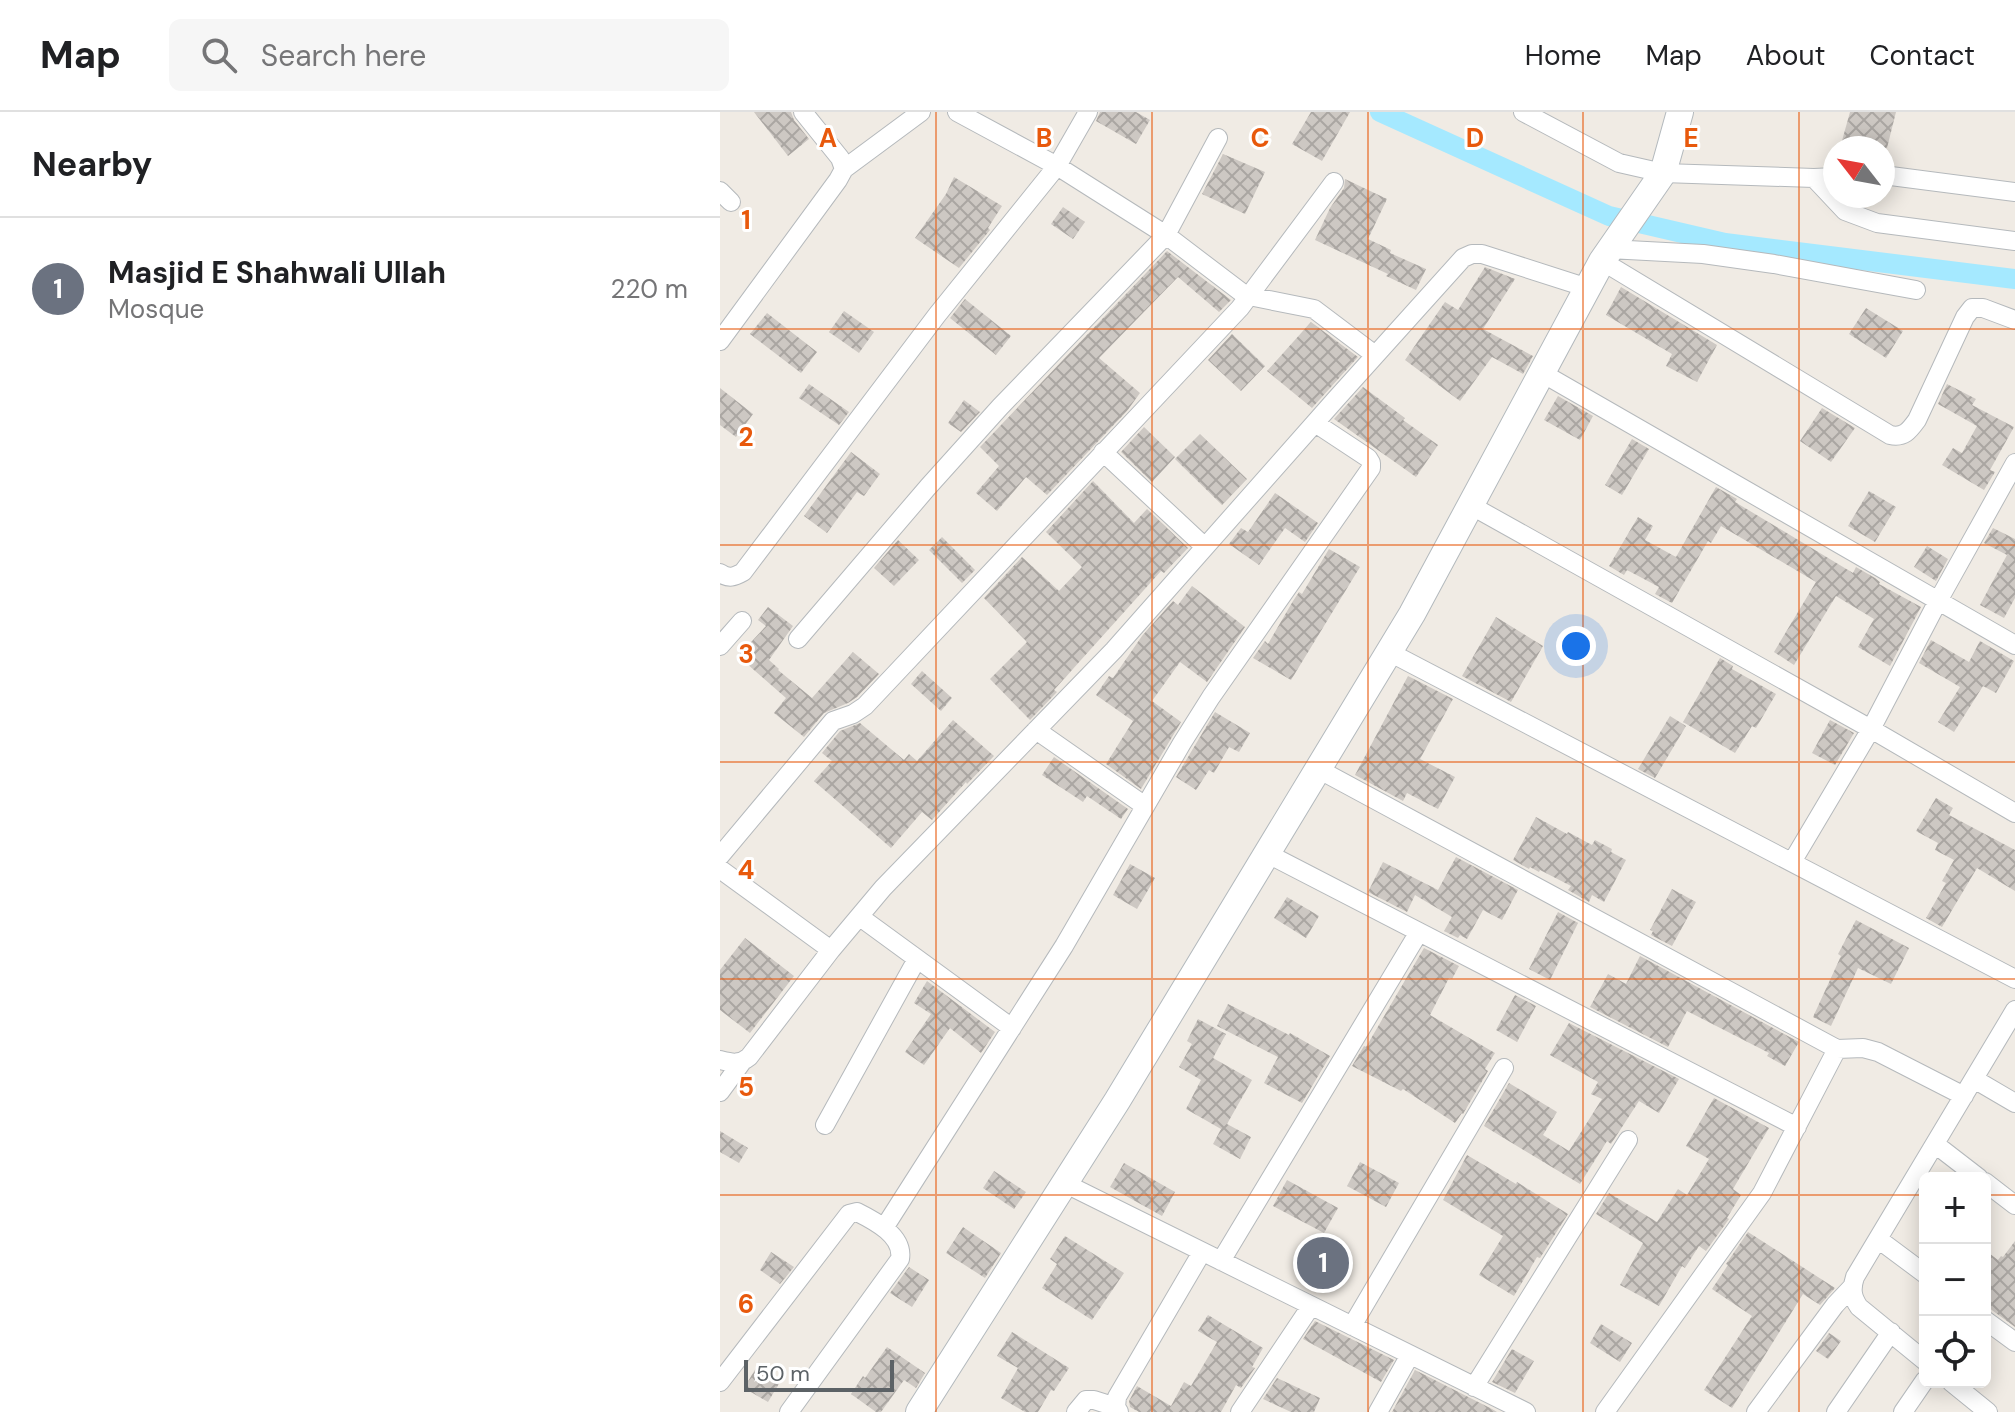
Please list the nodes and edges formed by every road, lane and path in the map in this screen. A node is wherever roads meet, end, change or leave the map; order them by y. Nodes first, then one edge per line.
1 (803, 112) edge
2 (921, 112) edge
3 (957, 112) edge
4 (1088, 112) edge
5 (1523, 112) edge
6 (1680, 112) edge
7 (1218, 138) dead end
8 (1057, 166) junction
9 (844, 169) junction
10 (1663, 173) junction
11 (1895, 177) edge
12 (1814, 178) junction
13 (1823, 178) edge
14 (1334, 182) dead end
15 (2015, 192) edge
16 (1166, 235) junction
17 (2015, 241) edge
18 (1610, 249) junction
19 (1588, 288) junction
20 (1916, 290) dead end
21 (1249, 296) junction
22 (2015, 320) edge
23 (722, 336) edge
24 (1375, 355) junction
25 (1542, 373) junction
26 (1315, 423) junction
27 (1103, 452) junction
28 (2015, 463) edge
29 (1470, 505) junction
30 (1205, 547) junction
31 (720, 573) edge
32 (1938, 601) junction
33 (742, 621) dead end
34 (798, 639) dead end
35 (2015, 645) edge
36 (720, 646) edge
37 (1389, 652) junction
38 (1871, 729) junction
39 (1036, 730) junction
40 (1318, 769) junction
41 (1145, 806) junction
42 (2015, 813) edge
43 (1268, 854) junction
44 (720, 856) edge
45 (1792, 862) junction
46 (720, 869) edge
47 (860, 917) junction
48 (1419, 932) junction
49 (831, 950) junction
50 (917, 959) junction
51 (2015, 979) edge
52 (2013, 1016) edge
53 (1012, 1028) junction
54 (1837, 1049) junction
55 (720, 1060) edge
56 (742, 1062) junction
57 (1504, 1068) dead end
58 (1974, 1079) junction
59 (720, 1092) edge
60 (1964, 1096) junction
61 (2015, 1103) edge
62 (825, 1125) dead end
63 (1797, 1127) junction
64 (1628, 1140) dead end
65 (1935, 1144) junction
66 (1971, 1172) edge
67 (1064, 1183) junction
68 (1991, 1187) edge
69 (2015, 1205) edge
70 (884, 1228) junction
71 (1878, 1239) junction
72 (1202, 1252) junction
73 (1221, 1261) junction
74 (1919, 1270) edge
75 (1852, 1287) junction
76 (1311, 1306) junction
77 (1991, 1324) edge
78 (1352, 1326) junction
79 (1891, 1332) junction
80 (2015, 1342) edge
81 (1410, 1355) junction
82 (1919, 1356) edge
83 (720, 1382) edge
84 (1474, 1387) junction
85 (1920, 1388) edge
86 (1958, 1388) edge
87 (1117, 1410) edge
88 (1515, 1410) edge
89 (789, 1412) edge
90 (919, 1412) edge
91 (1076, 1412) edge
92 (1240, 1412) edge
93 (1378, 1412) edge
94 (1605, 1412) edge
95 (1756, 1412) edge
96 (1836, 1412) edge
97 (1903, 1412) edge
98 (1988, 1412) edge

1 - 9 street
2 - 9 street
3 - 8 street
4 - 8 street
5 - 10 street
6 - 10 street
7 - 16 street
8 - 16 street
8 - 31 street
9 - 23 street
10 - 12 street
10 - 18 street
11 - 15 street
12 - 13 street
12 - 17 street
14 - 21 street
16 - 21 street
16 - 34 street
18 - 19 street
18 - 20 street
18 - 22 street
19 - 24 street
19 - 25 street
21 - 24 street
21 - 27 street
24 - 26 street
25 - 29 street
25 - 32 street
26 - 30 street
26 - 41 street
27 - 30 street
27 - 44 street
28 - 32 street
29 - 37 street
29 - 38 street
30 - 39 street
32 - 35 street
32 - 38 street
33 - 36 street
37 - 40 street
37 - 45 street
38 - 42 street
38 - 45 street
39 - 41 street
39 - 47 street
40 - 43 street
40 - 54 street
41 - 53 street
43 - 48 street
43 - 67 street
45 - 51 street
46 - 49 street
47 - 49 street
47 - 50 street
48 - 63 street
48 - 73 street
49 - 56 street
50 - 53 street
50 - 62 street
52 - 58 street
53 - 70 street
54 - 60 street
54 - 63 street
55 - 56 street
56 - 59 street
57 - 78 street
58 - 60 street
58 - 61 street
60 - 65 street
63 - 94 street
64 - 84 street
65 - 66 street
65 - 71 street
67 - 72 street
67 - 90 street
68 - 69 street
70 - 83 street
70 - 89 street
71 - 74 street
71 - 75 street
72 - 73 street
72 - 87 street
73 - 76 street
75 - 79 street
75 - 95 street
76 - 78 street
76 - 92 street
77 - 80 street
78 - 81 street
79 - 82 street
79 - 96 street
81 - 84 street
81 - 93 street
84 - 88 street
85 - 97 street
86 - 98 street
87 - 91 street

